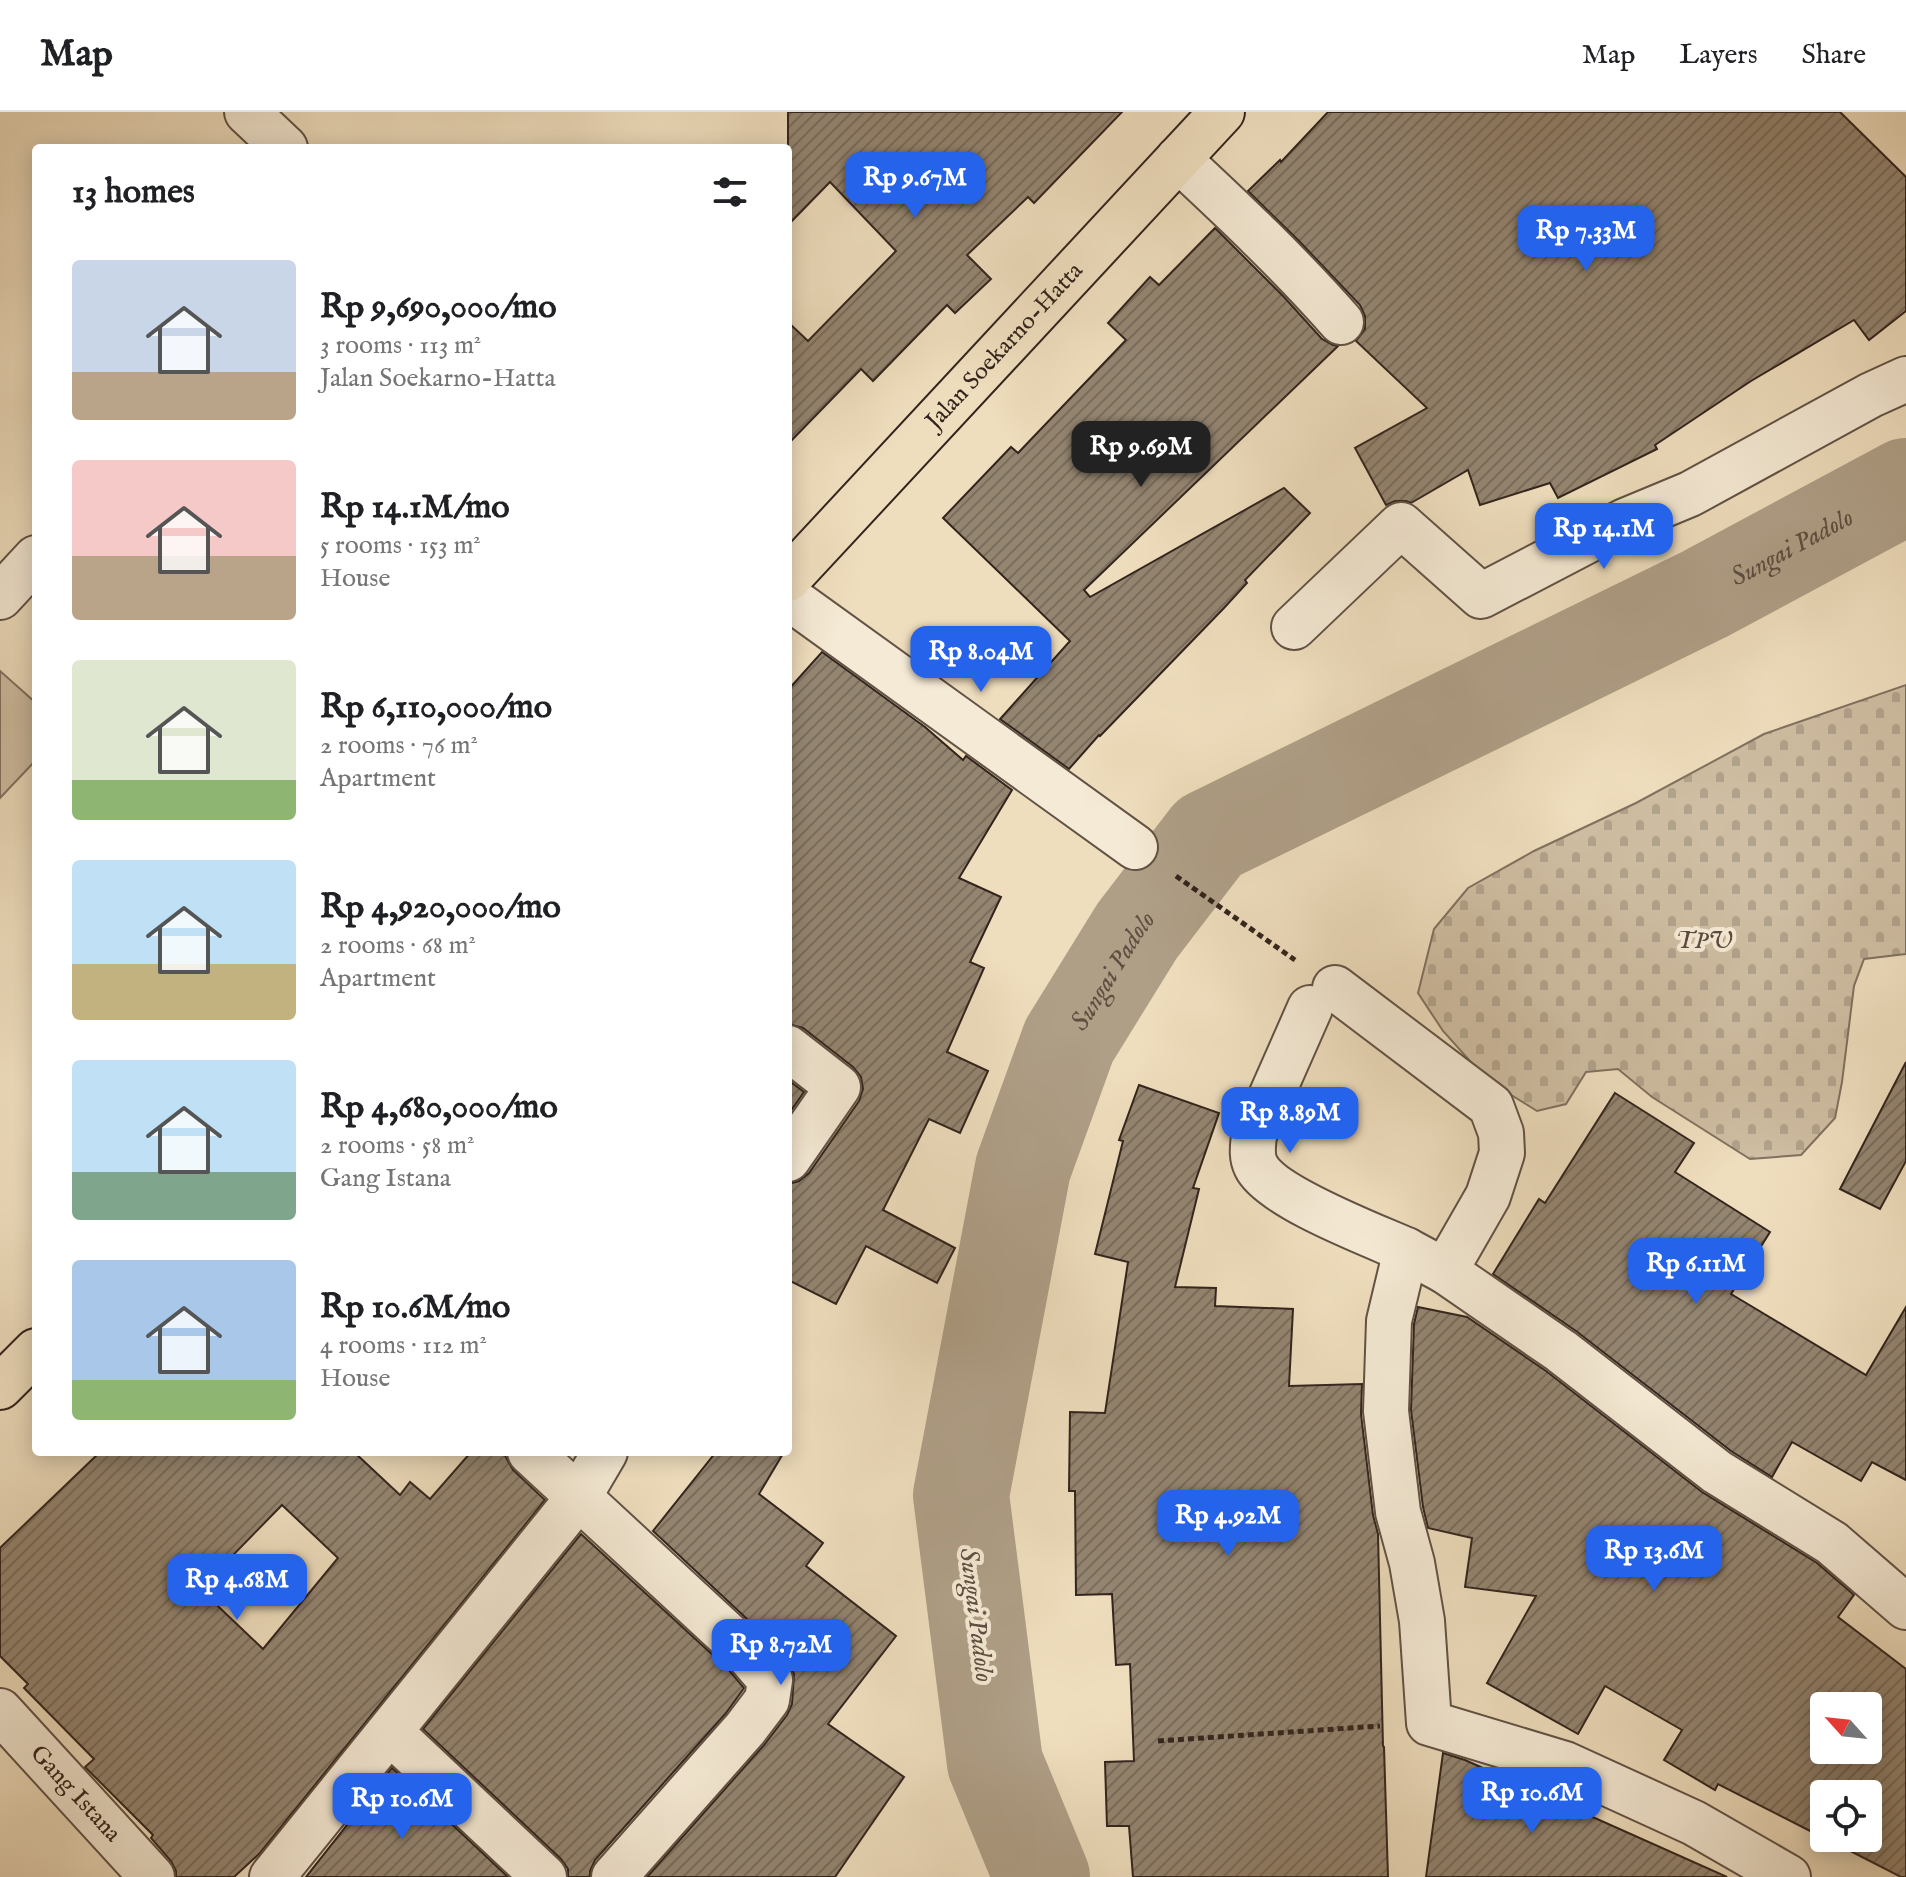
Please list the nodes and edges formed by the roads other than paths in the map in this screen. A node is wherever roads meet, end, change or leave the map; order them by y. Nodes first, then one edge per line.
1 (247, 112) edge
2 (1215, 114) edge
3 (281, 144) edge
4 (1178, 159) junction
5 (1341, 322) dead end
6 (1906, 379) edge
7 (32, 562) edge
8 (792, 575) edge
9 (0, 597) edge
10 (792, 600) edge
11 (1294, 627) dead end
12 (1135, 847) road end
13 (792, 1051) edge
14 (792, 1153) edge
15 (1406, 1250) junction
16 (1445, 1271) junction
17 (32, 1355) edge
18 (0, 1387) edge
19 (534, 1456) edge
20 (603, 1456) edge
21 (578, 1498) junction
22 (1903, 1598) edge
23 (0, 1711) edge
24 (390, 1732) junction
25 (152, 1877) edge
26 (272, 1877) edge
27 (544, 1877) edge
28 (614, 1877) edge
29 (1788, 1877) edge

1 - 3 street
2 - 4 highway, Jalan Soekarno-Hatta
4 - 5 street
4 - 8 highway, Jalan Soekarno-Hatta
6 - 11 street
7 - 9 street
10 - 12 street
13 - 14 street
15 - 16 street
15 - 16 street
15 - 29 street
16 - 22 street
17 - 18 highway
19 - 21 street
20 - 21 street
21 - 24 street
21 - 28 street
23 - 25 street, Gang Istana
24 - 26 street
24 - 27 street

